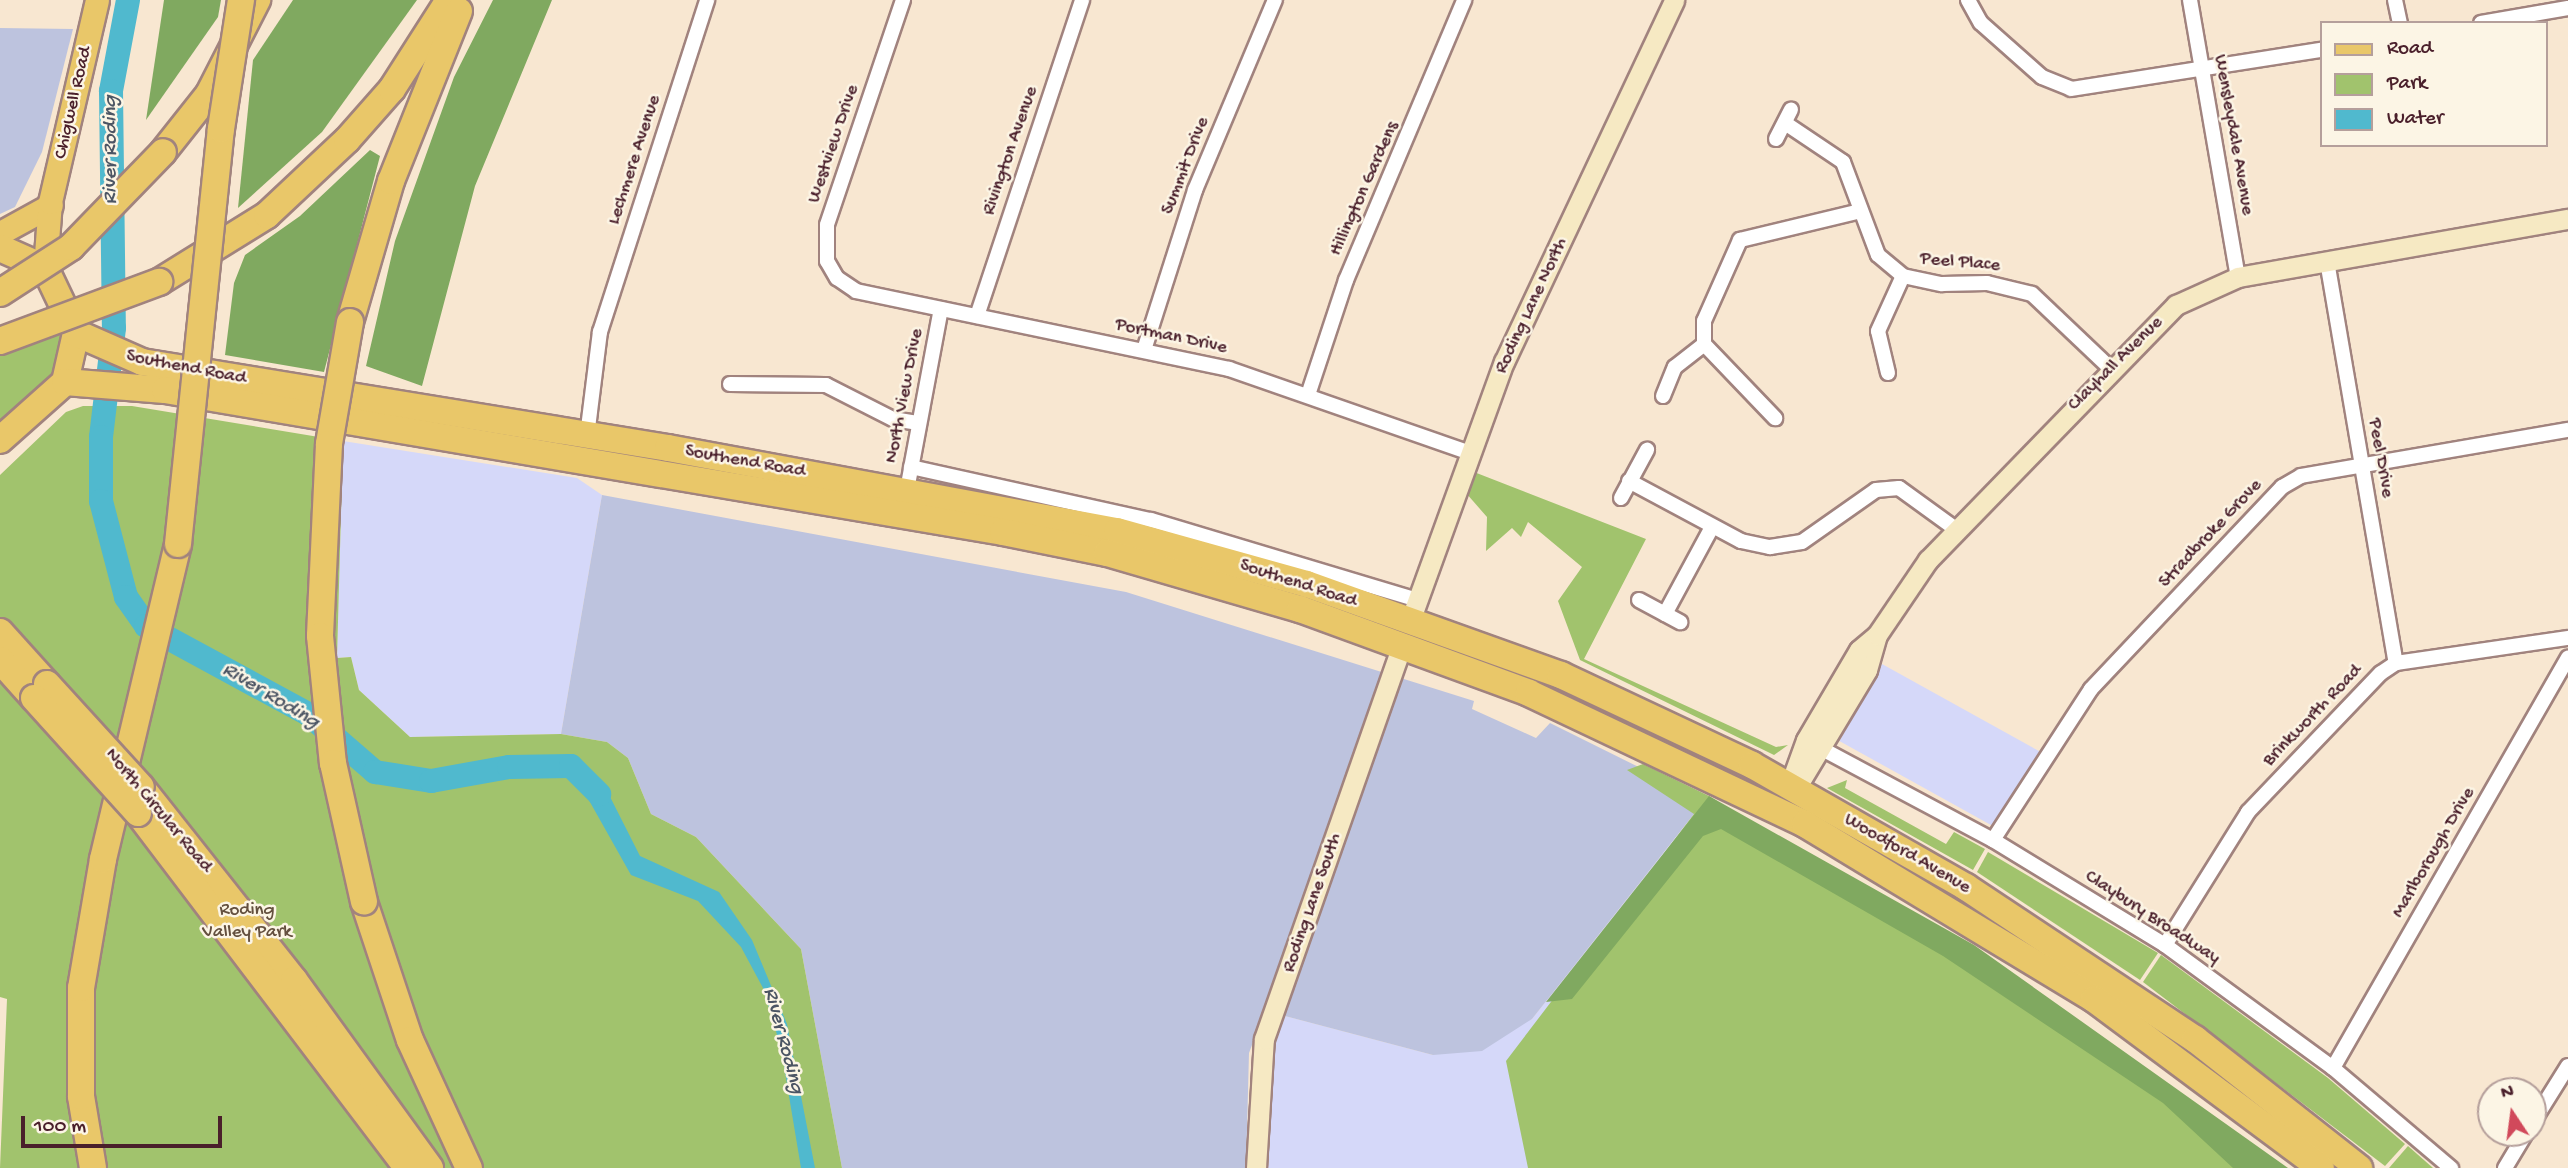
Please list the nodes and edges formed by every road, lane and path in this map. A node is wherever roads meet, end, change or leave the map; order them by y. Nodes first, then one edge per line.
1 (97, 0) edge
2 (241, 0) edge
3 (257, 0) edge
4 (449, 0) edge
5 (463, 0) edge
6 (471, 0) edge
7 (707, 0) edge
8 (903, 0) edge
9 (1082, 0) edge
10 (1275, 0) edge
11 (1464, 0) edge
12 (1674, 0) edge
13 (1968, 0) edge
14 (2190, 0) edge
15 (2395, 0) edge
16 (2568, 8) edge
17 (2400, 21) edge
18 (2492, 21) edge
19 (2320, 50) edge
20 (2202, 71) junction
21 (415, 115) junction
22 (1776, 138) dead end
23 (51, 205) junction
24 (1861, 211) junction
25 (2568, 219) edge
26 (0, 233) edge
27 (0, 248) edge
28 (2327, 261) junction
29 (45, 268) junction
30 (1903, 276) junction
31 (2238, 277) junction
32 (856, 291) joint
33 (0, 293) edge
34 (941, 309) junction
35 (977, 316) junction
36 (0, 341) edge
37 (1704, 344) junction
38 (97, 346) junction
39 (1144, 351) junction
40 (2110, 368) junction
41 (1888, 373) dead end
42 (76, 381) junction
43 (730, 384) dead end
44 (1308, 395) junction
45 (1663, 396) dead end
46 (1776, 418) dead end
47 (919, 423) junction
48 (2568, 430) edge
49 (586, 436) junction
50 (4, 443) edge
51 (1647, 450) dead end
52 (1470, 453) junction
53 (2362, 466) junction
54 (909, 478) junction
55 (1629, 481) junction
56 (1620, 498) dead end
57 (1712, 527) junction
58 (1957, 530) junction
59 (1639, 600) dead end
60 (1665, 614) junction
61 (1410, 622) junction
62 (1680, 622) dead end
63 (0, 632) edge
64 (2568, 638) edge
65 (2568, 658) edge
66 (0, 660) edge
67 (2396, 663) junction
68 (1813, 744) junction
69 (1789, 787) junction
70 (1767, 803) junction
71 (1993, 840) junction
72 (1912, 884) junction
73 (2165, 945) junction
74 (2568, 1066) edge
75 (2333, 1068) junction
76 (2547, 1100) edge
77 (2518, 1147) edge
78 (93, 1168) edge
79 (407, 1168) edge
80 (430, 1168) edge
81 (469, 1168) edge
82 (1256, 1168) edge
83 (2321, 1168) edge
84 (2359, 1168) edge
85 (2451, 1168) edge
86 (2505, 1168) edge

1 - 23 main road, Chigwell Road
2 - 78 highway, bridge
3 - 33 highway, bridge
4 - 36 highway, bridge
5 - 21 highway
6 - 21 highway
7 - 49 street, Lechmere Avenue
8 - 32 street, Westview Drive
9 - 35 street, Rivington Avenue
10 - 39 street, Summit Drive
11 - 44 street, Hillington Gardens
12 - 52 street, Roding Lane North
13 - 20 street
14 - 20 street, Wensleydale Avenue
15 - 17 street
16 - 18 street
19 - 20 street
20 - 31 street, Wensleydale Avenue
21 - 81 highway, bridge
22 - 24 street, Peel Place
23 - 26 main road
23 - 29 main road, Chigwell Road
24 - 30 street, Peel Place
24 - 37 street
25 - 28 street, Clayhall Avenue
27 - 29 highway
28 - 31 street, Clayhall Avenue
28 - 53 street, Peel Drive
29 - 38 highway
30 - 40 street, Peel Place
30 - 41 street, Peel Place
31 - 40 street, Clayhall Avenue
32 - 34 street, Portman Drive
34 - 35 street, Portman Drive
34 - 47 street, North View Drive
35 - 39 street, Portman Drive
37 - 45 street
37 - 46 street
38 - 42 highway
38 - 49 highway, Southend Road
39 - 44 street, Portman Drive
40 - 58 street, Clayhall Avenue
42 - 50 highway
42 - 61 highway, Southend Road
43 - 47 street
44 - 52 street, Portman Drive
47 - 54 street, North View Drive
48 - 53 street, Stradbroke Grove
49 - 54 highway, Southend Road
51 - 55 street
52 - 61 street, Roding Lane North
53 - 67 street, Peel Drive
53 - 71 street, Stradbroke Grove
54 - 61 highway, Southend Road
55 - 56 street
55 - 57 street
57 - 58 street
57 - 60 street
58 - 68 street, Clayhall Avenue
59 - 60 street
60 - 62 street
61 - 69 highway, Woodford Avenue
61 - 70 highway, Woodford Avenue
61 - 82 street, Roding Lane South
63 - 80 highway, North Circular Road, bridge
64 - 67 street
65 - 75 street, Marlborough Drive
66 - 79 highway, North Circular Road, bridge
67 - 73 street, Brinkworth Road
68 - 69 street, Clayhall Avenue
68 - 71 street, Claybury Broadway
69 - 70 highway
69 - 72 highway
69 - 84 highway, Woodford Avenue
70 - 72 highway, Woodford Avenue
71 - 73 street, Claybury Broadway
72 - 83 highway, Woodford Avenue
73 - 75 street, Claybury Broadway
74 - 76 street
75 - 85 street, Claybury Broadway
77 - 86 street

